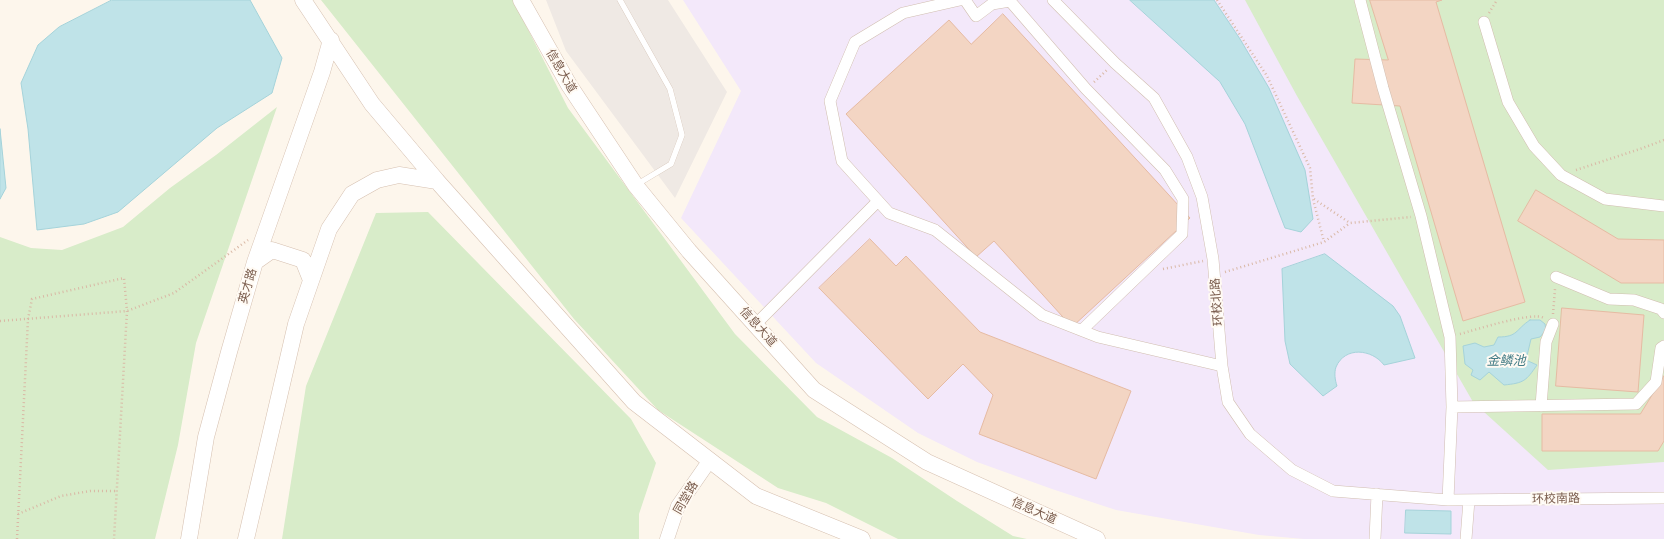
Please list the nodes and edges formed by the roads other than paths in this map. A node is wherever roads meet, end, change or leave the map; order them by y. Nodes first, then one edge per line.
1 (303, 0) edge
2 (521, 0) edge
3 (620, 0) edge
4 (960, 0) edge
5 (965, 0) edge
6 (1053, 0) edge
7 (1360, 0) edge
8 (1484, 22) dead end
9 (331, 40) junction
10 (437, 181) junction
11 (636, 186) junction
12 (878, 201) junction
13 (1664, 206) edge
14 (255, 262) junction
15 (1556, 277) road end
16 (311, 280) junction
17 (1664, 313) edge
18 (1553, 324) road end
19 (755, 325) junction
20 (1082, 330) junction
21 (1664, 346) edge
22 (1222, 366) junction
23 (1541, 406) junction
24 (1452, 408) junction
25 (710, 460) junction
26 (1377, 494) junction
27 (1662, 495) edge
28 (1448, 500) junction
29 (1469, 500) junction
30 (189, 539) edge
31 (246, 539) edge
32 (667, 539) edge
33 (862, 539) edge
34 (1098, 539) edge
35 (1375, 539) edge
36 (1466, 539) edge

1 - 9 main road
2 - 11 main road, 信息大道
3 - 11 lane
4 - 12 street
5 - 20 street
6 - 22 street, 环校北路
7 - 24 street
8 - 13 street
9 - 10 main road
9 - 14 main road, 英才路
10 - 16 main road
10 - 25 main road
11 - 19 main road, 信息大道
12 - 19 street
12 - 20 street
14 - 16 main road
14 - 30 main road, 英才路
15 - 17 street
16 - 31 main road
18 - 23 street
19 - 34 main road, 信息大道
20 - 22 street
21 - 23 street
22 - 26 street, 环校北路
23 - 24 street
24 - 28 street
25 - 32 street, 同堂路
25 - 33 main road
26 - 28 street, 环校北路
26 - 35 street
27 - 29 street, 环校南路
28 - 29 street, 环校南路
29 - 36 street

